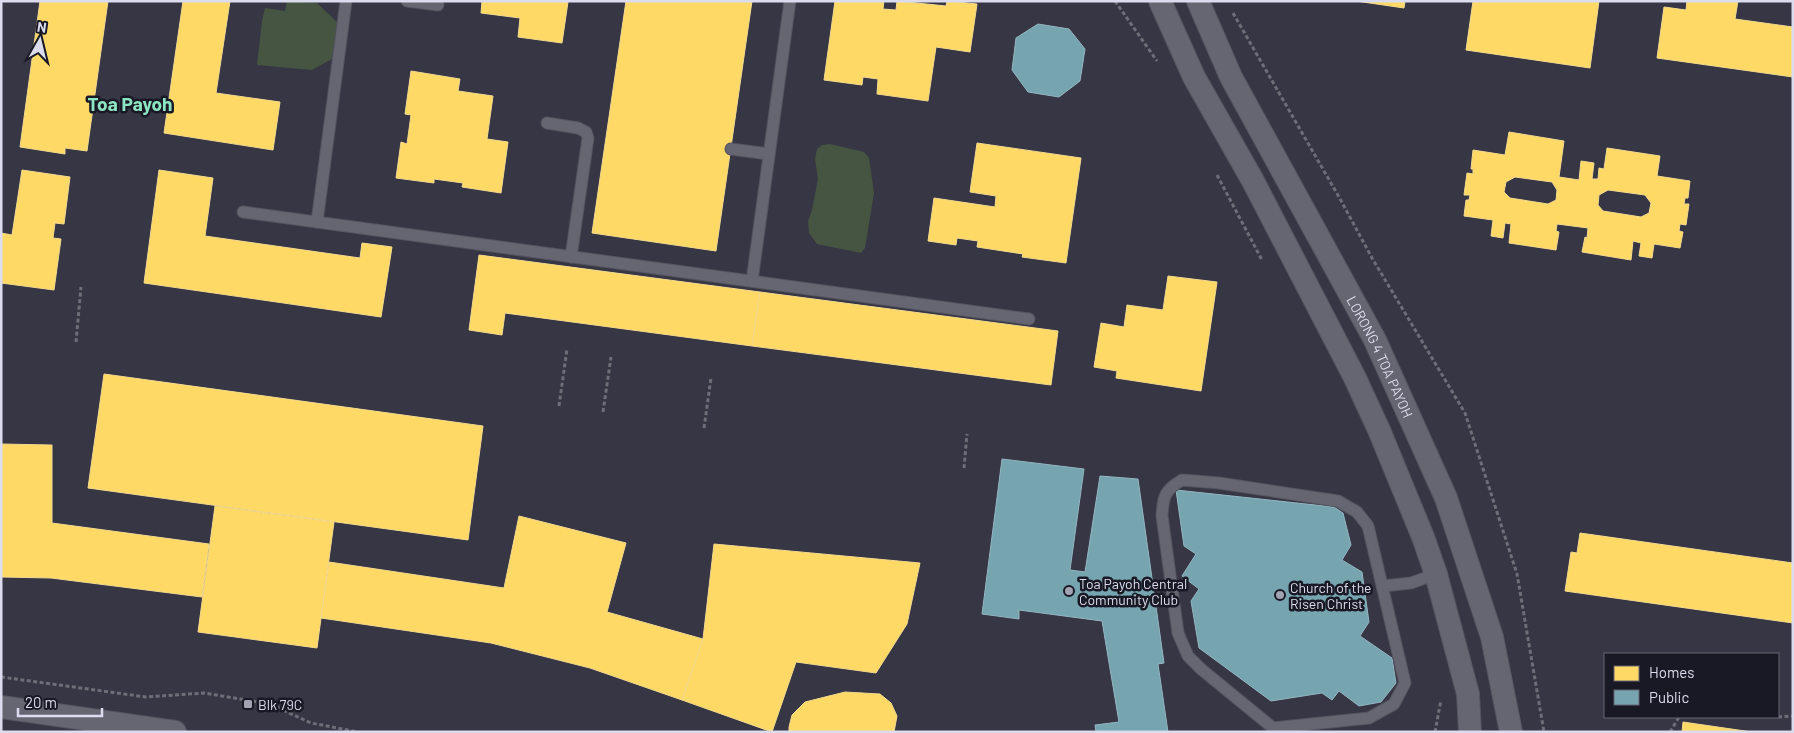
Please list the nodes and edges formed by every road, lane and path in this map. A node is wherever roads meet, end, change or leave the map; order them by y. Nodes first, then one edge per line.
1 (346, 1) edge
2 (408, 1) edge
3 (790, 1) edge
4 (1115, 1) edge
5 (1160, 1) edge
6 (1198, 1) edge
7 (438, 5) dead end
8 (1231, 8) dead end
9 (1160, 65) dead end
10 (547, 123) dead end
11 (731, 149) dead end
12 (769, 154) junction
13 (1216, 171) dead end
14 (243, 212) dead end
15 (317, 222) junction
16 (571, 256) junction
17 (1266, 266) dead end
18 (752, 281) junction
19 (81, 287) dead end
20 (1029, 319) dead end
21 (76, 342) dead end
22 (567, 349) dead end
23 (611, 357) dead end
24 (711, 378) dead end
25 (559, 406) dead end
26 (604, 412) dead end
27 (704, 428) dead end
28 (968, 434) dead end
29 (964, 468) dead end
30 (1436, 574) junction
31 (1383, 586) junction
32 (1, 677) edge
33 (1442, 698) dead end
34 (1, 707) edge
35 (1779, 716) edge
36 (1793, 716) edge
37 (1678, 718) edge
38 (1273, 730) edge
39 (175, 732) edge
40 (358, 732) edge
41 (1435, 732) edge
42 (1470, 732) edge
43 (1511, 732) edge
44 (1544, 732) edge
45 (1670, 732) edge

1 - 15 lane
2 - 7 lane
3 - 12 lane
4 - 9 path
5 - 30 street
6 - 43 street, LORONG 4 TOA PAYOH
8 - 44 path
10 - 16 lane
11 - 12 lane
12 - 18 lane
13 - 17 path
14 - 15 lane
15 - 16 lane
16 - 18 lane
18 - 20 lane
19 - 21 path
22 - 25 path
23 - 26 path
24 - 27 path
28 - 29 path
30 - 31 lane
30 - 42 street
31 - 38 lane
31 - 38 lane
32 - 40 path
33 - 41 path
34 - 39 street
35 - 36 path
37 - 45 path

